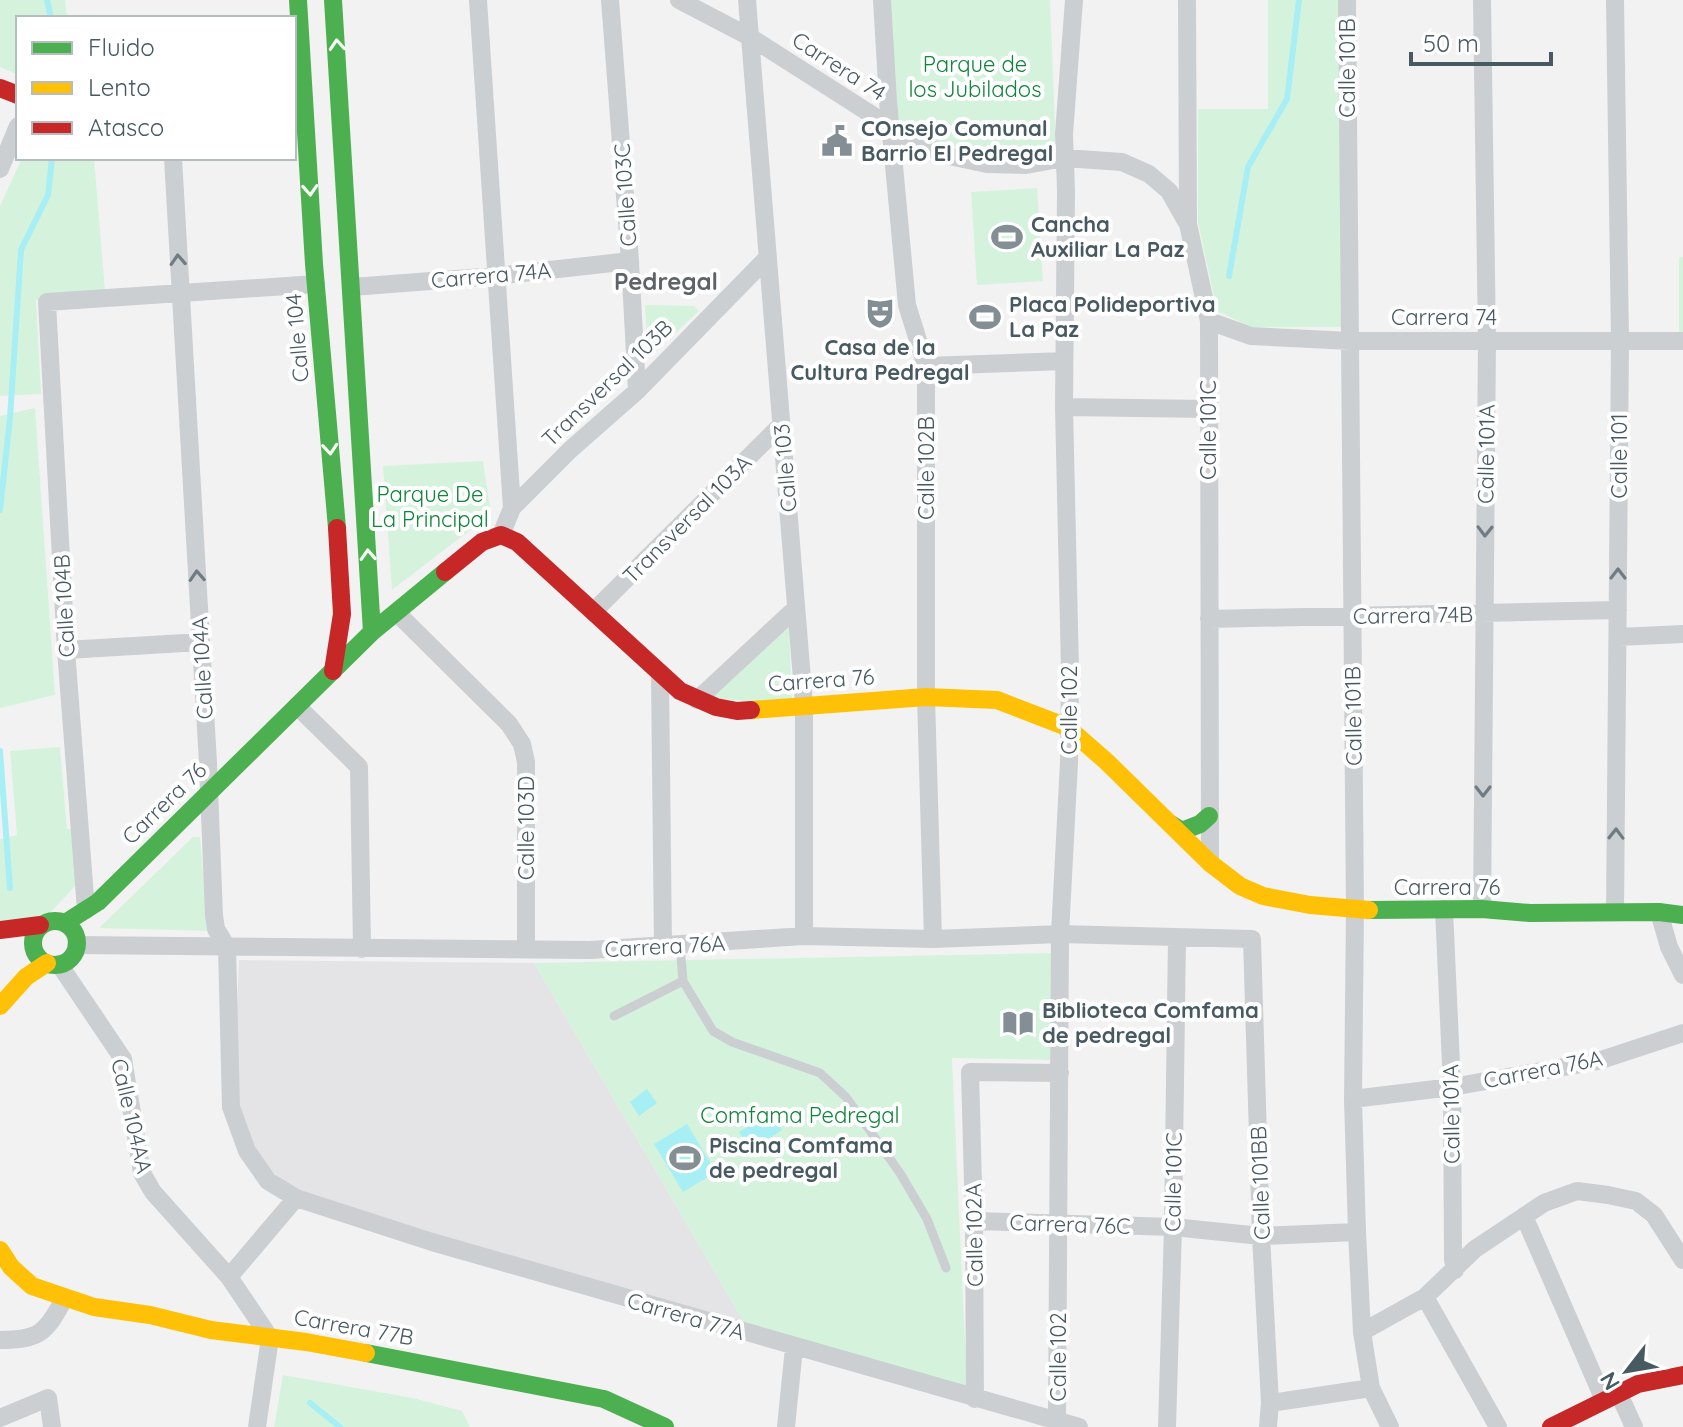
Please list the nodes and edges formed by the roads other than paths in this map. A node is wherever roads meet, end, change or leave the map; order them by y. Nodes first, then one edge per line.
1 (298, 0) edge
2 (333, 0) edge
3 (478, 0) edge
4 (610, 0) edge
5 (679, 0) edge
6 (747, 0) edge
7 (882, 0) edge
8 (1074, 0) edge
9 (1187, 0) edge
10 (1347, 0) edge
11 (1482, 0) edge
12 (1615, 0) edge
13 (750, 37) junction
14 (340, 88) junction
15 (299, 91) edge
16 (891, 128) junction
17 (16, 131) edge
18 (1064, 158) junction
19 (173, 160) edge
20 (0, 169) edge
21 (1188, 224) junction
22 (768, 257) junction
23 (630, 261) junction
24 (496, 276) junction
25 (316, 284) junction
26 (352, 287) junction
27 (180, 293) junction
28 (1209, 321) junction
29 (1350, 341) junction
30 (1487, 341) junction
31 (1620, 341) junction
32 (1683, 341) edge
33 (1064, 361) junction
34 (926, 366) junction
35 (637, 391) junction
36 (1064, 407) junction
37 (1208, 409) junction
38 (781, 425) junction
39 (512, 508) junction
40 (501, 535) junction
41 (796, 608) junction
42 (1618, 610) junction
43 (593, 612) junction
44 (397, 613) junction
45 (1485, 613) junction
46 (1352, 616) junction
47 (1209, 619) junction
48 (372, 632) junction
49 (1683, 634) edge
50 (1618, 637) junction
51 (201, 642) junction
52 (66, 650) junction
53 (333, 671) junction
54 (660, 675) junction
55 (926, 697) junction
56 (697, 700) junction
57 (804, 704) junction
58 (297, 706) junction
59 (1067, 727) junction
60 (208, 793) junction
61 (1209, 816) junction
62 (182, 820) junction
63 (1171, 824) junction
64 (211, 829) junction
65 (1210, 863) junction
66 (92, 906) junction
67 (1444, 909) junction
68 (1482, 909) junction
69 (1355, 910) junction
70 (1615, 912) junction
71 (1659, 912) junction
72 (1683, 915) edge
73 (40, 925) junction
74 (3, 930) edge
75 (1060, 934) junction
76 (72, 935) junction
77 (804, 936) junction
78 (1177, 937) junction
79 (933, 939) junction
80 (1252, 939) joint
81 (671, 946) junction
82 (227, 947) junction
83 (362, 949) junction
84 (526, 949) junction
85 (44, 957) junction
86 (1683, 975) edge
87 (683, 981) junction
88 (0, 1006) edge
89 (614, 1016) dead end
90 (1683, 1033) edge
91 (1060, 1073) junction
92 (1452, 1087) junction
93 (1353, 1099) junction
94 (296, 1198) junction
95 (1524, 1216) junction
96 (974, 1221) junction
97 (1059, 1223) junction
98 (1173, 1227) junction
99 (1357, 1232) junction
100 (1683, 1235) edge
101 (1261, 1236) junction
102 (0, 1250) edge
103 (1682, 1258) edge
104 (6, 1267) edge
105 (946, 1268) dead end
106 (1455, 1270) junction
107 (229, 1277) junction
108 (1425, 1297) junction
109 (64, 1299) junction
110 (1362, 1332) junction
111 (270, 1338) junction
112 (0, 1340) edge
113 (794, 1348) junction
114 (1683, 1375) edge
115 (1371, 1388) junction
116 (1612, 1397) junction
117 (975, 1399) junction
118 (1270, 1403) junction
119 (0, 1418) edge
120 (1028, 1420) edge
121 (1057, 1420) junction
122 (52, 1427) edge
123 (257, 1427) edge
124 (665, 1427) edge
125 (786, 1427) edge
126 (1079, 1427) edge
127 (1167, 1427) edge
128 (1268, 1427) edge
129 (1390, 1427) edge
130 (1498, 1427) edge
131 (1551, 1427) edge
132 (1634, 1427) edge

1 - 15 street, Calle 104
14 -> 2 street
3 - 24 street
4 - 23 street, Calle 103C
5 - 13 street, Carrera 74
6 - 13 street, Calle 103
7 - 16 street, Calle 102B
8 - 18 street, Calle 102
9 - 21 street, Calle 101C
10 - 29 street, Calle 101B
11 - 30 street, Calle 101A
12 - 31 street, Calle 101
13 - 16 street, Carrera 74
13 - 22 street, Calle 103
14 - 15 street
14 - 26 street
15 -> 25 street, Calle 104
16 - 18 street, Carrera 74
16 - 34 street, Calle 102B
17 - 20 street
18 - 21 street, Carrera 74
18 - 33 street, Calle 102
27 -> 19 street, Calle 104A
21 - 28 street, Calle 101C
22 - 35 street, Transversal 103B
22 - 38 street, Calle 103
23 - 24 street, Carrera 74A
23 - 35 street, Calle 103C
24 - 26 street, Carrera 74A
24 - 39 street
25 - 27 street
25 -> 53 street, Calle 104
48 -> 26 street
51 -> 27 street, Calle 104A
27 - 52 street, Calle 104B
28 - 29 street, Carrera 74
28 - 37 street, Calle 101C
29 - 30 street, Carrera 74
29 - 46 street, Calle 101B
30 - 31 street, Carrera 74
30 -> 45 street, Calle 101A
31 - 32 street, Carrera 74
42 -> 31 street, Calle 101
33 - 34 street
33 - 36 street, Calle 102
34 - 55 street, Calle 102B
35 - 39 street, Transversal 103B
36 - 37 street
36 - 59 street, Calle 102
37 - 47 street, Calle 101C
38 - 41 street, Calle 103
38 - 43 street, Transversal 103A
39 - 40 street
40 - 43 street, Carrera 76
40 - 44 street, Carrera 76
41 - 56 street
41 - 57 street, Calle 103
42 - 45 street, Carrera 74B
42 - 50 street, Calle 101
43 - 54 street, Carrera 76
44 - 48 street, Carrera 76
44 - 84 street, Calle 103D
45 - 46 street, Carrera 74B
45 -> 68 street, Calle 101A
46 - 47 street, Carrera 74B
46 - 69 street, Calle 101B
47 - 61 street, Calle 101C
48 - 53 street, Carrera 76
49 - 50 street
70 -> 50 street, Calle 101
51 - 52 street
51 - 60 street, Calle 104A
52 - 66 street, Calle 104B
53 - 58 street, Carrera 76
54 - 56 street, Carrera 76
54 - 81 street
55 - 57 street, Carrera 76
55 - 59 street, Carrera 76
55 - 79 street, Calle 102B
56 - 57 street, Carrera 76
57 - 77 street, Calle 103
58 - 60 street, Carrera 76
58 - 83 street
59 - 63 street, Carrera 76
59 - 75 street, Calle 102
60 - 62 street, Carrera 76
60 - 64 street, Calle 104A
61 - 63 street
61 - 65 street, Calle 101C
62 - 64 street
62 - 66 street, Carrera 76
63 - 65 street, Carrera 76
64 - 82 street, Calle 104A
65 - 69 street, Carrera 76
66 - 76 street, Carrera 76
67 - 68 street, Carrera 76
67 - 69 street, Carrera 76
67 - 92 street, Calle 101A
68 - 70 street, Carrera 76
69 - 93 street, Calle 101B
70 - 71 street, Carrera 76
71 - 72 street, Carrera 76
71 - 86 street
73 - 74 street
73 - 76 street
73 - 85 street
74 - 85 street
75 - 78 street, Carrera 76A
75 - 79 street, Carrera 76A
75 - 91 street, Calle 102
76 - 82 street, Carrera 76A
76 - 85 street
77 - 79 street, Carrera 76A
77 - 81 street, Carrera 76A
78 - 80 street, Carrera 76A
78 - 98 street, Calle 101C
80 - 101 street, Calle 101BB
81 - 84 street, Carrera 76A
81 - 87 lane
82 - 83 street, Carrera 76A
82 - 94 street, Calle 104A
83 - 84 street, Carrera 76A
85 - 88 street
85 - 107 street, Calle 104AA
87 - 89 lane
87 - 105 lane
90 - 92 street, Carrera 76A
91 - 96 street, Calle 102A
91 - 97 street, Calle 102
92 - 93 street, Carrera 76A
92 - 106 street, Calle 101A
93 - 99 street, Calle 101B
94 - 107 street
94 - 113 street, Carrera 77A
95 - 103 street
95 - 106 street
95 - 116 street
96 - 97 street, Carrera 76C
96 - 117 street, Calle 102A
97 - 98 street, Carrera 76C
97 - 121 street, Calle 102
98 - 101 street, Carrera 76C
98 - 127 street, Calle 101C
99 - 101 street, Carrera 76C
99 - 110 street, Calle 101B
100 - 103 street
101 - 118 street, Calle 101BB
102 - 104 street
104 - 109 street, Carrera 77B
106 - 108 street
107 - 111 street, Calle 104AA
108 - 110 street
108 - 130 street
109 - 111 street, Carrera 77B
109 - 112 street
110 - 115 street, Calle 101B
111 - 123 street
111 - 124 street, Carrera 77B
113 - 117 street, Carrera 77A
113 - 125 street
114 - 116 street
115 - 118 street
115 - 129 street, Calle 101B
116 - 131 street
116 - 132 street
117 - 120 street, Carrera 77A
118 - 128 street, Calle 101BB
119 - 122 street
120 - 121 street, Carrera 77A
121 - 126 street, Carrera 77A

